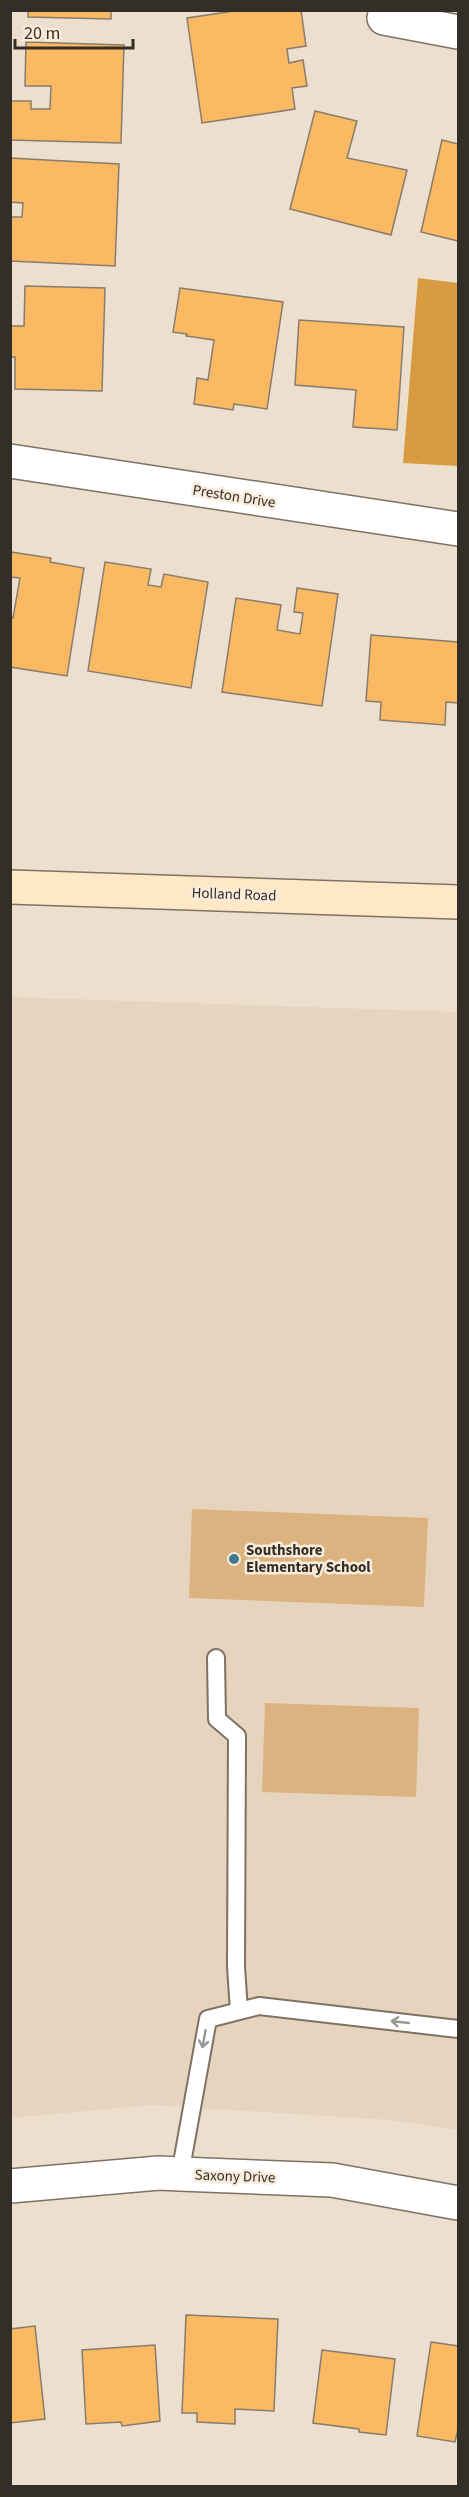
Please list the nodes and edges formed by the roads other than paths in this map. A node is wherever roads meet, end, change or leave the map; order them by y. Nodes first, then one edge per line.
1 (384, 18) dead end
2 (459, 32) edge
3 (10, 461) edge
4 (459, 529) edge
5 (10, 887) edge
6 (459, 902) edge
7 (216, 1658) dead end
8 (239, 2011) junction
9 (459, 2029) edge
10 (180, 2174) junction
11 (10, 2186) edge
12 (459, 2203) edge

1 - 2 street
3 - 4 street, Preston Drive
5 - 6 main road, Holland Road
7 - 8 lane
9 -> 8 lane
8 -> 10 lane
10 - 11 street, Saxony Drive
10 - 12 street, Saxony Drive

